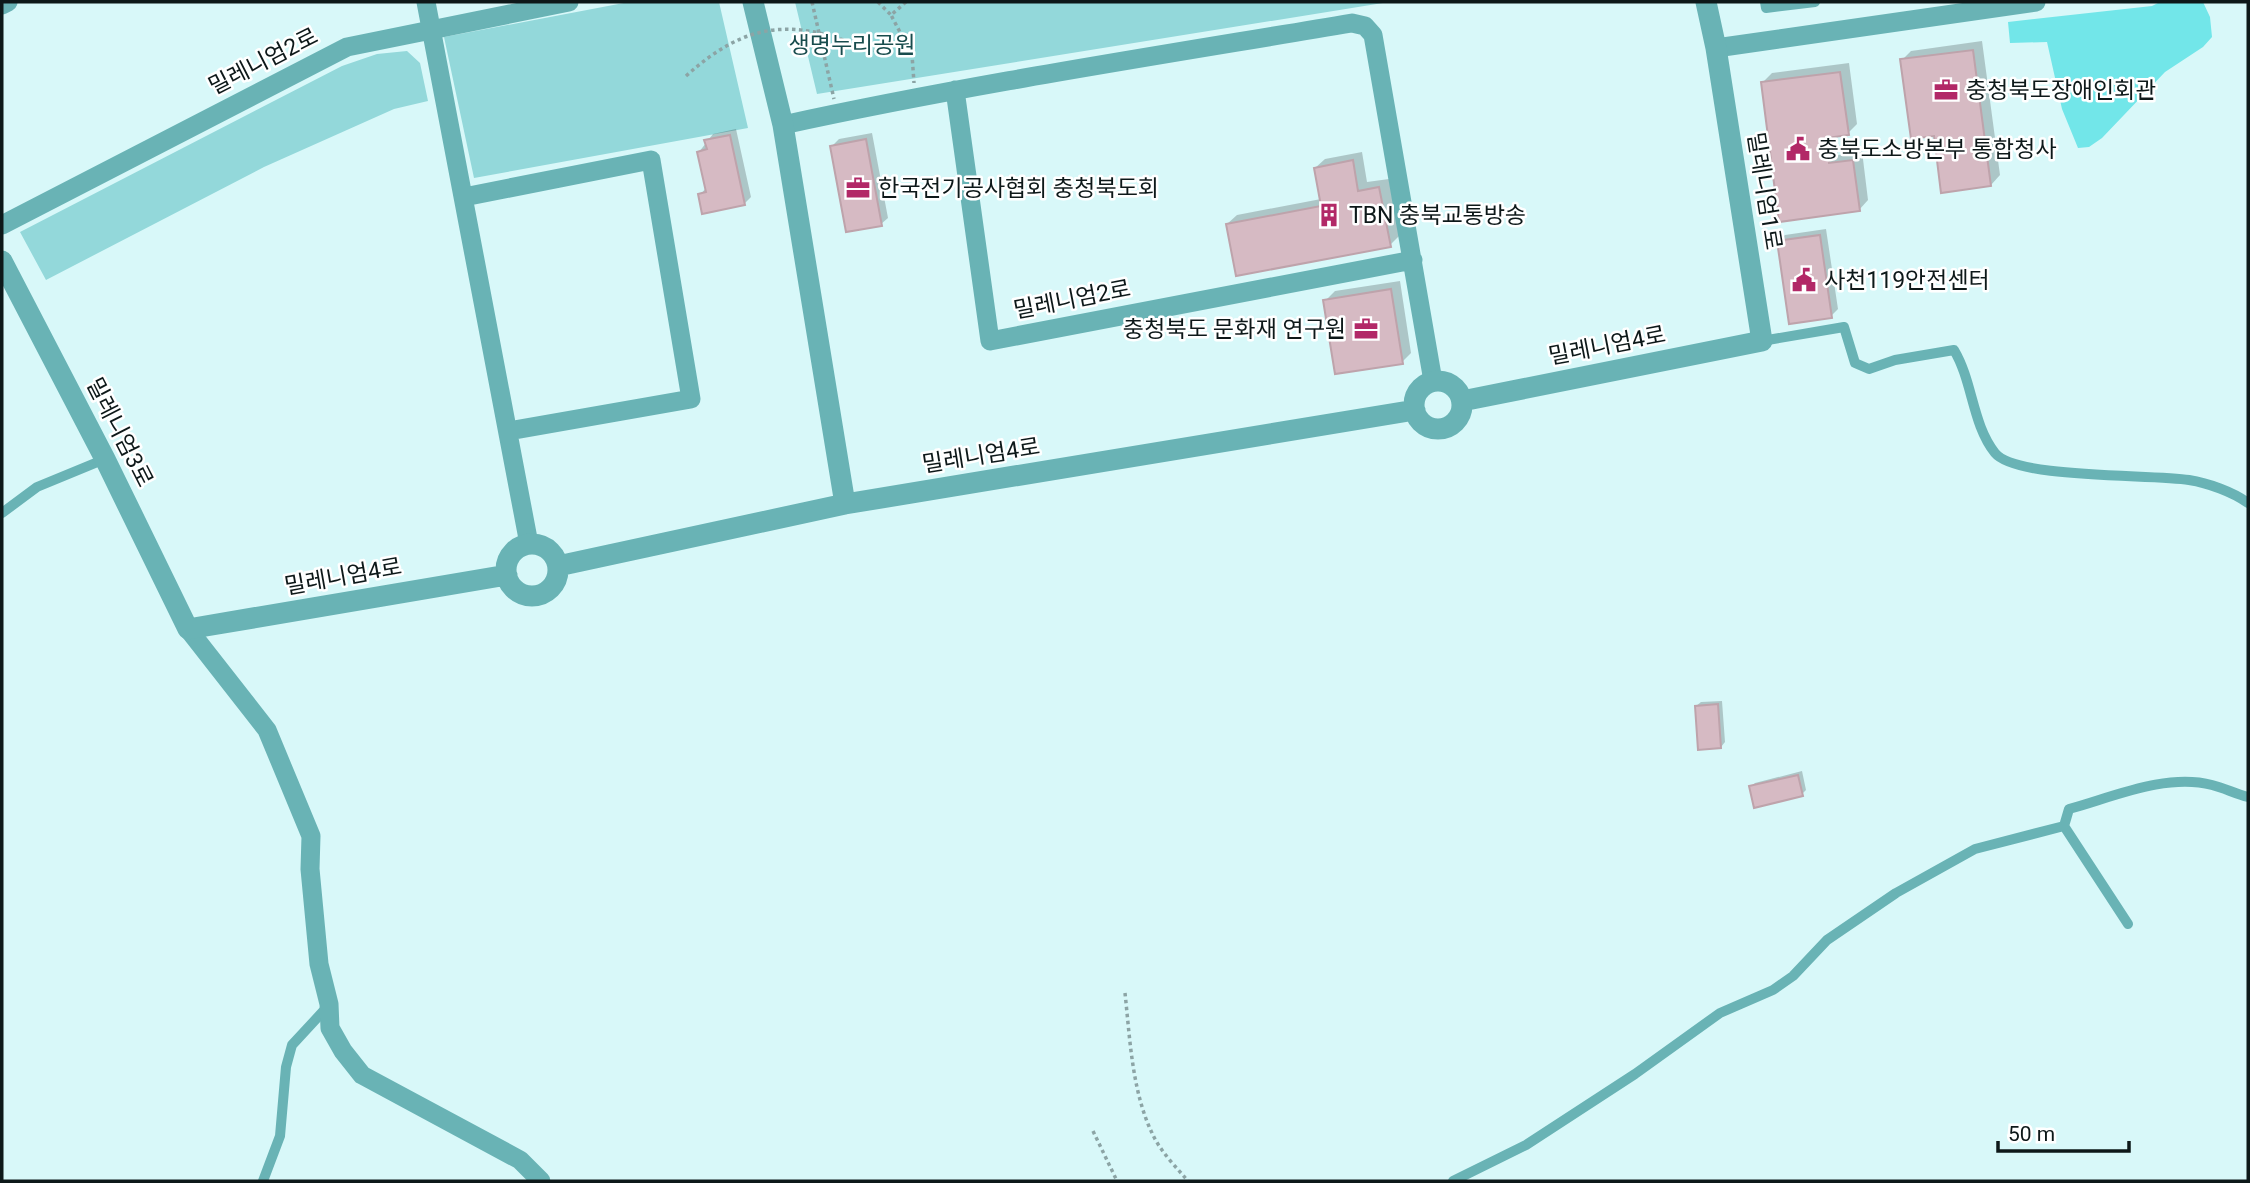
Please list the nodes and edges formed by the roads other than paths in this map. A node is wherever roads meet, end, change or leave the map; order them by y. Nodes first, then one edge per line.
1 (8, 2) edge
2 (426, 2) edge
3 (569, 2) edge
4 (753, 2) edge
5 (1706, 2) edge
6 (1765, 2) edge
7 (1815, 2) edge
8 (2036, 2) edge
9 (2, 5) edge
10 (431, 30) junction
11 (1716, 48) junction
12 (955, 90) junction
13 (783, 125) junction
14 (464, 197) junction
15 (2, 225) edge
16 (1413, 260) junction
17 (2, 261) edge
18 (1762, 341) junction
19 (1433, 381) junction
20 (1462, 401) junction
21 (1415, 410) junction
22 (509, 431) junction
23 (105, 459) junction
24 (2248, 503) edge
25 (845, 504) junction
26 (2, 513) edge
27 (529, 544) junction
28 (558, 566) junction
29 (507, 575) junction
30 (188, 629) junction
31 (2248, 797) edge
32 (2064, 826) junction
33 (2128, 924) dead end
34 (329, 1004) junction
35 (263, 1181) edge
36 (541, 1181) edge
37 (1454, 1181) edge

1 - 9 street
2 - 10 street
3 - 10 street, 밀레니엄2로
4 - 13 street
5 - 11 street, 밀레니엄1로
6 - 7 lane
8 - 11 street
10 - 14 street
10 - 15 street, 밀레니엄2로
11 - 18 street, 밀레니엄1로
12 - 13 street
12 - 16 street
12 - 16 street, 밀레니엄2로
13 - 25 street
14 - 22 street
14 - 22 street
16 - 19 street
17 - 23 street, 밀레니엄3로
18 - 20 street, 밀레니엄4로
18 - 24 lane
19 - 20 street
19 - 21 street
20 - 21 street
21 - 25 street, 밀레니엄4로
22 - 27 street
23 - 26 lane
23 - 30 street, 밀레니엄3로
25 - 28 street, 밀레니엄4로
27 - 28 street
27 - 29 street
28 - 29 street
29 - 30 street, 밀레니엄4로
30 - 34 street
31 - 32 lane
32 - 33 lane
32 - 37 lane
34 - 35 lane
34 - 36 street

